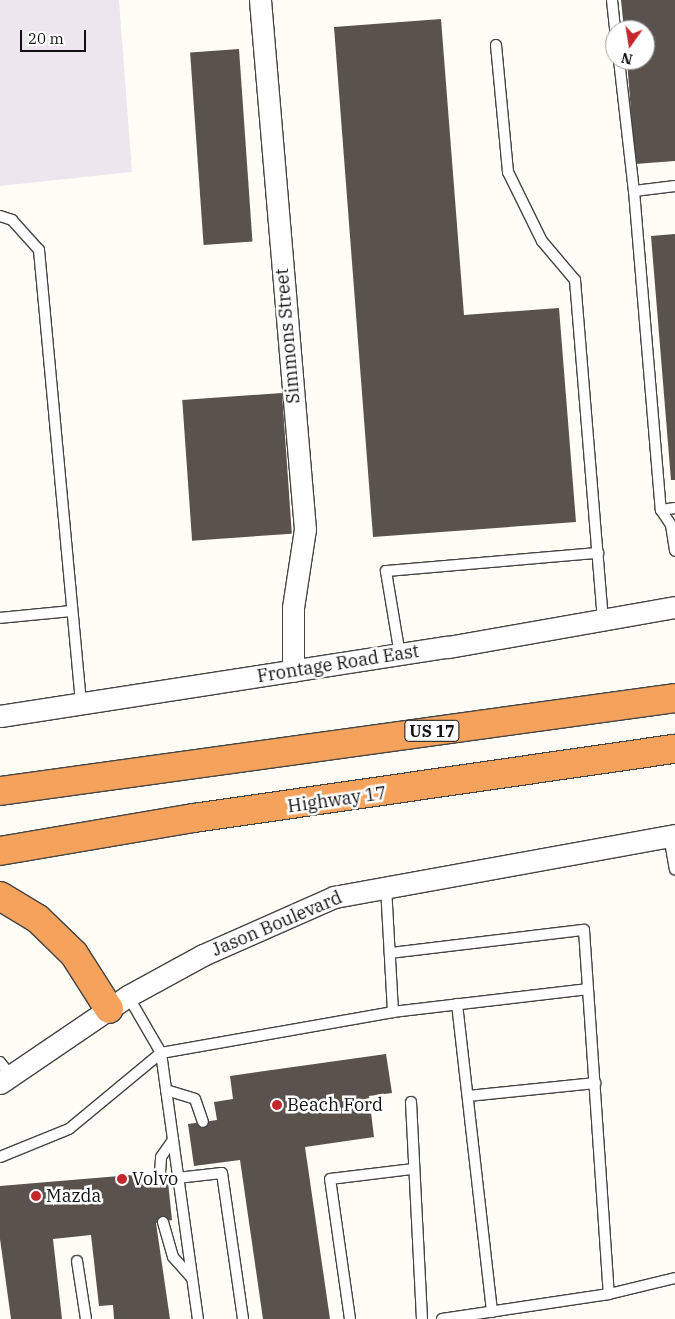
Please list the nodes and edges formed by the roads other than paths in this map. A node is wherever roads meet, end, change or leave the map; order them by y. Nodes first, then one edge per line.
1 (260, 0) edge
2 (612, 0) edge
3 (614, 20) edge
4 (496, 44) dead end
5 (620, 70) edge
6 (675, 186) edge
7 (634, 191) junction
8 (0, 216) edge
9 (675, 508) edge
10 (662, 510) junction
11 (675, 551) edge
12 (598, 553) junction
13 (675, 607) edge
14 (72, 611) junction
15 (0, 618) edge
16 (604, 620) junction
17 (400, 655) junction
18 (293, 671) junction
19 (675, 698) edge
20 (81, 704) junction
21 (0, 716) edge
22 (675, 749) edge
23 (0, 791) edge
24 (672, 835) edge
25 (0, 851) edge
26 (675, 869) edge
27 (386, 887) junction
28 (0, 896) edge
29 (390, 953) junction
30 (588, 989) junction
31 (119, 1003) junction
32 (458, 1004) junction
33 (393, 1012) junction
34 (161, 1053) junction
35 (4, 1073) edge
36 (595, 1083) junction
37 (166, 1090) junction
38 (468, 1096) junction
39 (411, 1102) dead end
40 (203, 1122) dead end
41 (173, 1140) junction
42 (0, 1157) edge
43 (413, 1169) junction
44 (160, 1173) dead end
45 (177, 1178) junction
46 (163, 1222) dead end
47 (77, 1261) dead end
48 (192, 1278) junction
49 (675, 1278) edge
50 (610, 1294) junction
51 (492, 1312) junction
52 (86, 1319) edge
53 (198, 1319) edge
54 (243, 1319) edge
55 (350, 1319) edge
56 (422, 1319) edge
57 (442, 1319) edge

1 - 18 street, Simmons Street
2 - 3 lane
4 - 12 lane
5 - 7 lane
6 - 7 lane
7 - 10 lane
8 - 14 lane
9 - 10 lane
10 - 11 lane
12 - 16 lane
12 - 17 lane
13 - 16 street, Frontage Road East
14 - 15 lane
14 - 20 lane
16 - 17 street, Frontage Road East
17 - 18 street, Frontage Road East
18 - 20 street, Frontage Road East
19 - 23 highway, US 17
20 - 21 street, Frontage Road East
22 - 25 highway, Highway 17
24 - 26 lane
24 - 27 street, Jason Boulevard
27 - 29 lane
27 - 31 street, Jason Boulevard
28 - 31 highway
29 - 30 lane
29 - 33 lane
30 - 32 lane
30 - 36 lane
31 - 34 lane
31 - 35 street, Jason Boulevard
32 - 33 lane
32 - 38 lane
33 - 34 lane
34 - 37 lane
34 - 42 lane
36 - 38 lane
36 - 50 lane
37 - 40 lane
37 - 41 lane
38 - 51 lane
39 - 43 lane
41 - 44 lane
41 - 45 lane
43 - 55 lane
43 - 56 lane
45 - 48 lane
45 - 54 lane
46 - 48 lane
47 - 52 lane
48 - 53 lane
49 - 50 lane
50 - 51 lane
51 - 57 lane

